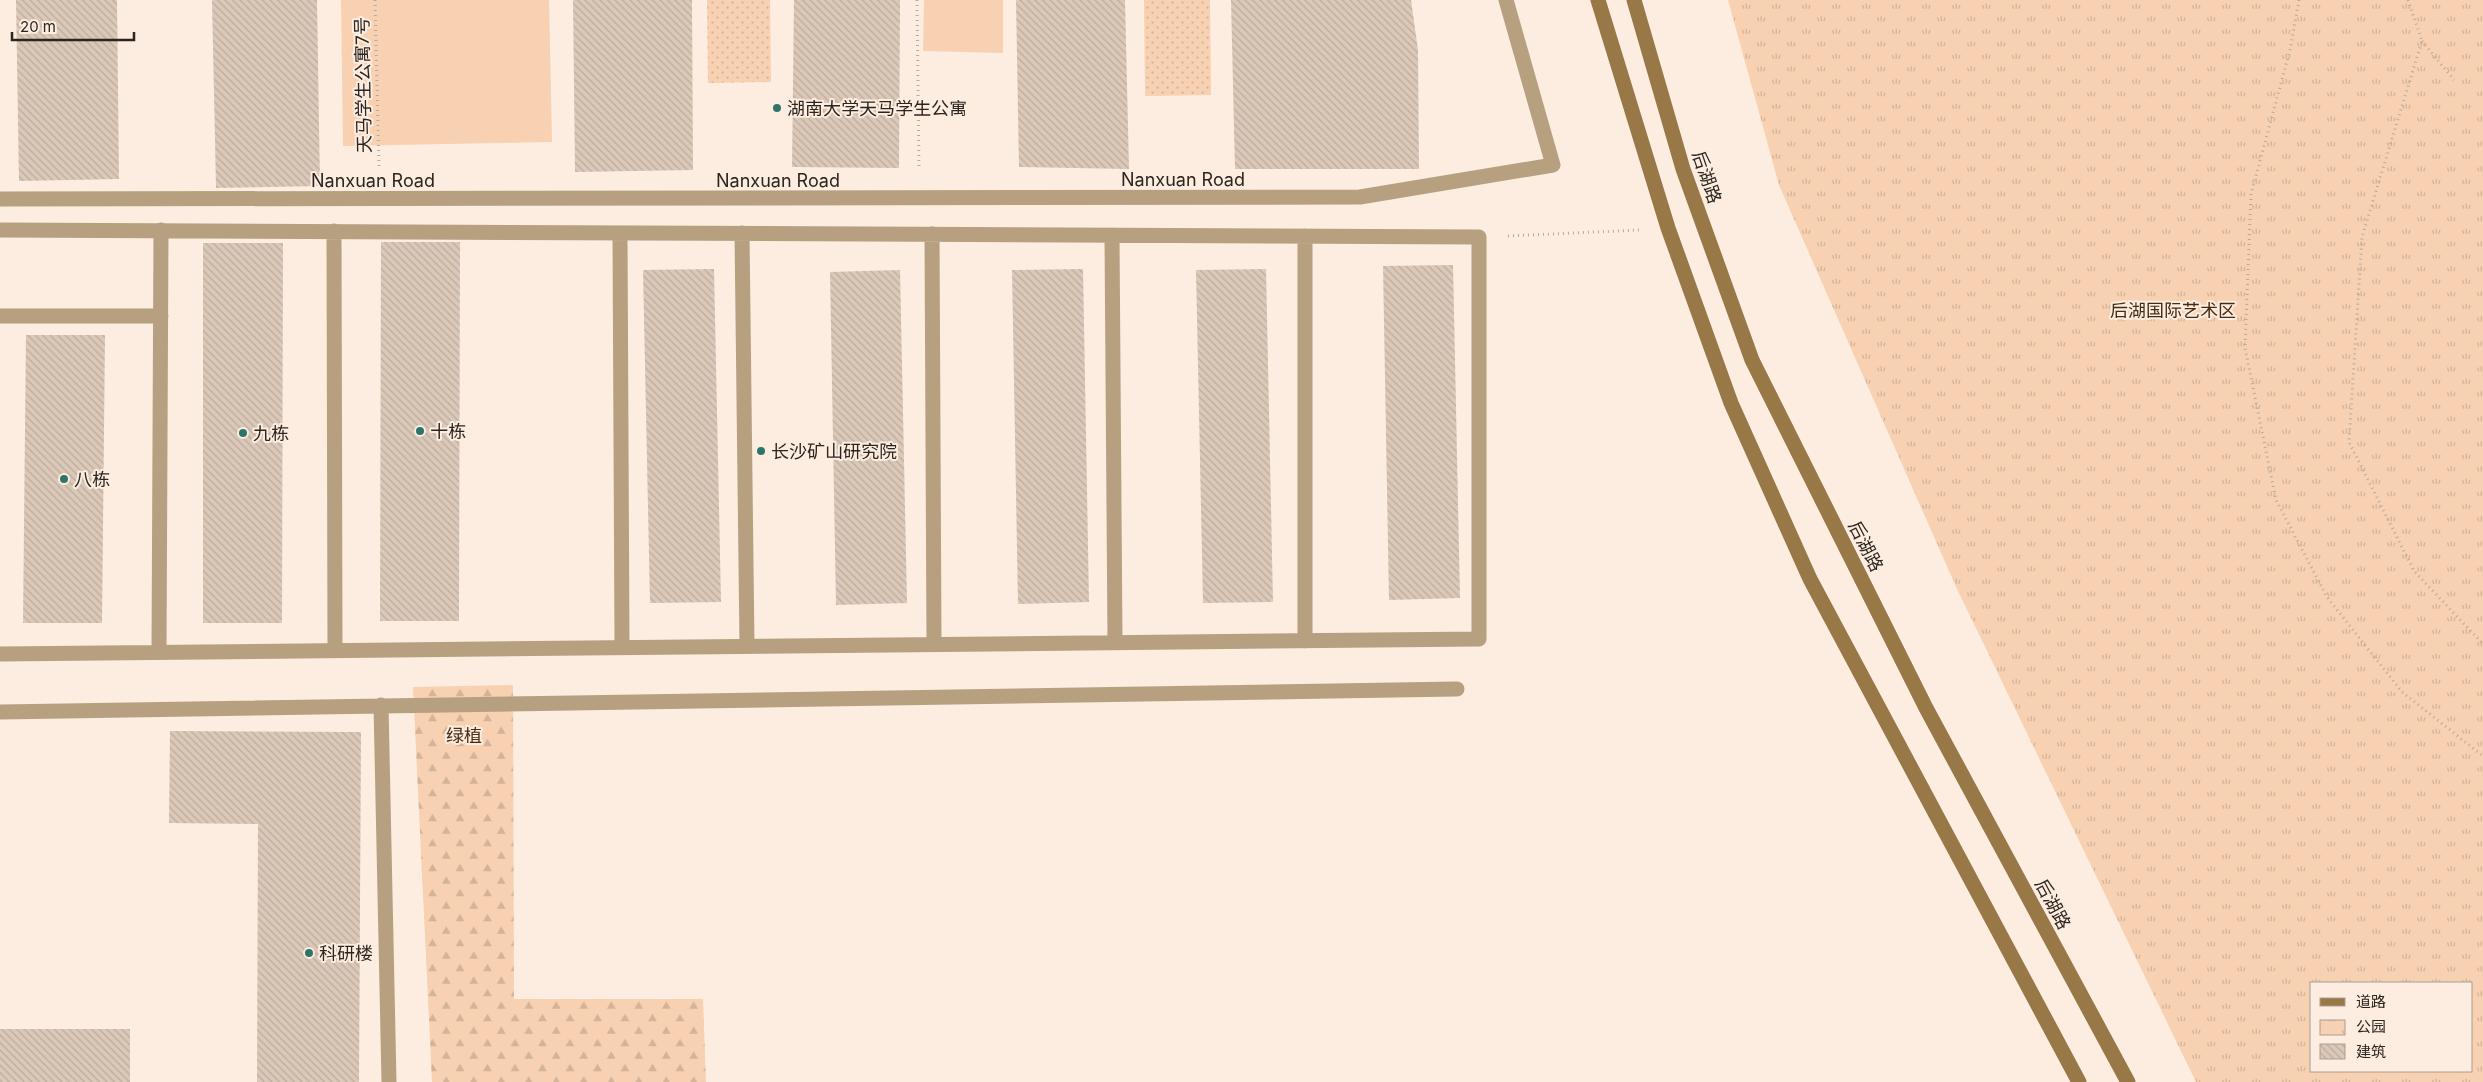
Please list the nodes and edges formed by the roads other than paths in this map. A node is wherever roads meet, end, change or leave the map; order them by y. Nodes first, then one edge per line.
1 (1506, 0) edge
2 (1598, 0) edge
3 (1634, 0) edge
4 (0, 198) edge
5 (0, 230) edge
6 (161, 230) junction
7 (334, 232) junction
8 (620, 233) junction
9 (742, 233) junction
10 (932, 234) junction
11 (1112, 235) junction
12 (1305, 236) junction
13 (0, 316) edge
14 (161, 316) junction
15 (1305, 641) junction
16 (1115, 642) junction
17 (934, 644) junction
18 (747, 646) junction
19 (622, 647) junction
20 (335, 650) junction
21 (159, 652) junction
22 (0, 654) edge
23 (1457, 689) dead end
24 (381, 705) junction
25 (0, 712) edge
26 (389, 1082) edge
27 (2079, 1082) edge
28 (2128, 1082) edge

1 - 4 street, Nanxuan Road
2 - 27 main road
3 - 28 main road, 后湖路
5 - 6 street
6 - 7 street
6 - 14 street
7 - 8 street
7 - 20 street
8 - 9 street
8 - 19 street
9 - 10 street
9 - 18 street
10 - 11 street
10 - 17 street
11 - 12 street
11 - 16 street
12 - 15 street
12 - 15 street
13 - 14 street
14 - 21 street
15 - 16 street
16 - 17 street
17 - 18 street
18 - 19 street
19 - 20 street
20 - 21 street
21 - 22 street
23 - 24 street
24 - 25 street
24 - 26 street

